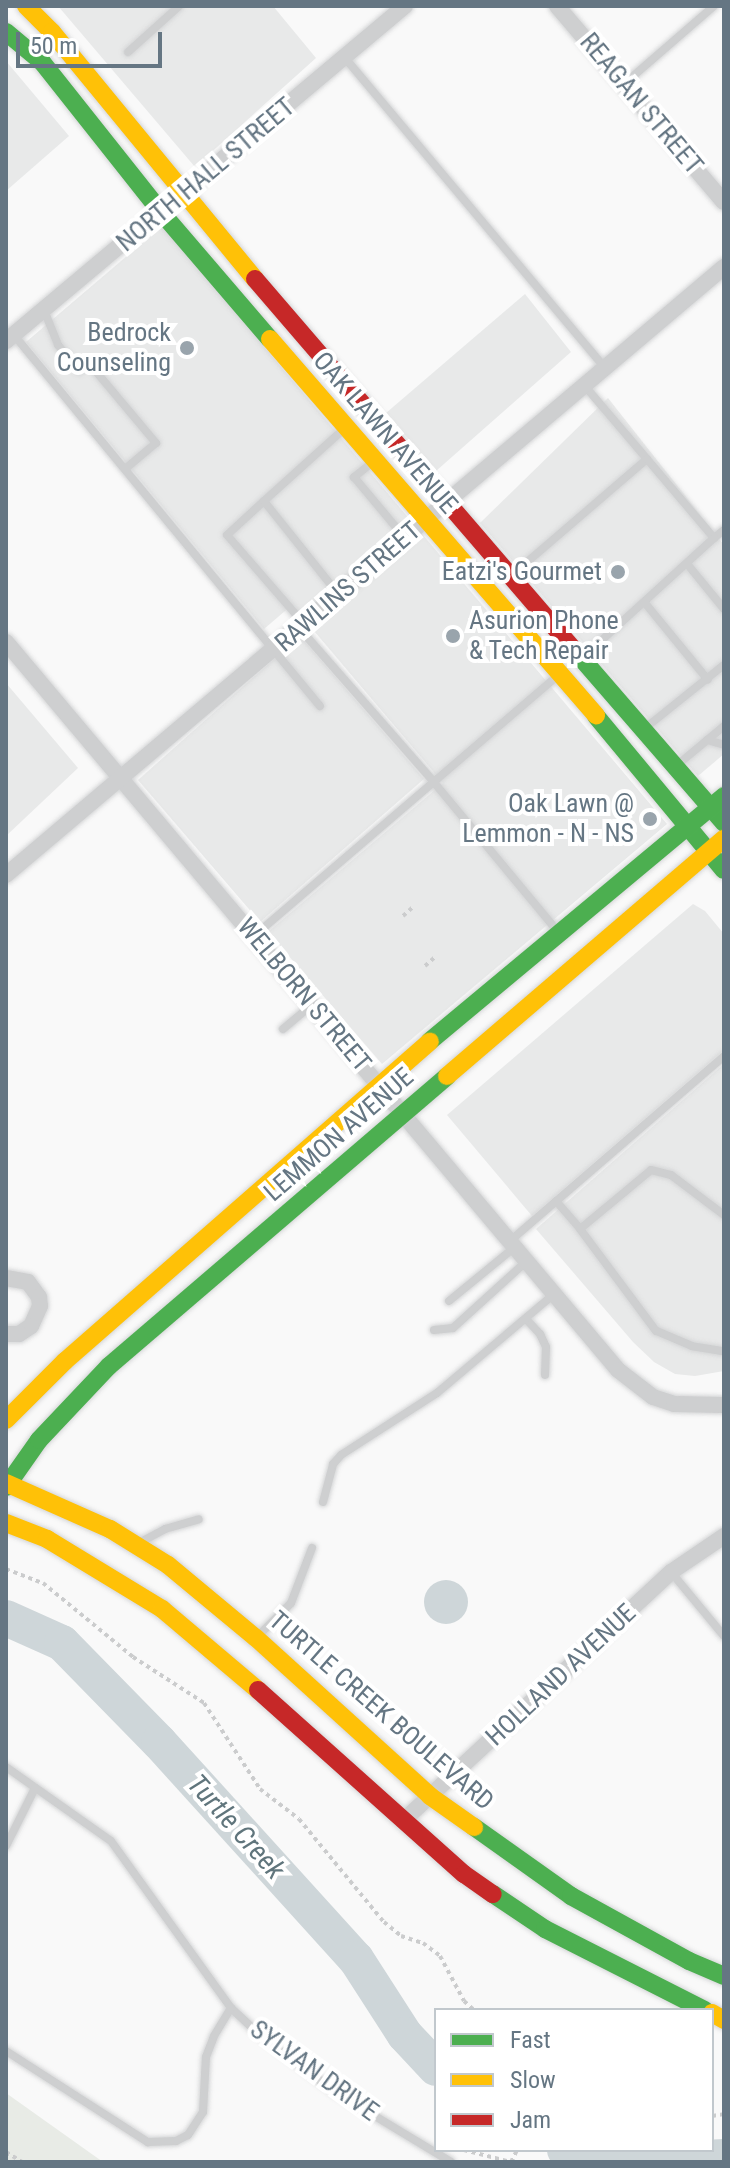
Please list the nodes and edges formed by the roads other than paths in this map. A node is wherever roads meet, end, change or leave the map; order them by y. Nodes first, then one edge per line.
1 (26, 6) edge
2 (179, 6) edge
3 (405, 6) edge
4 (557, 6) edge
5 (714, 6) edge
6 (6, 32) edge
7 (128, 52) dead end
8 (345, 58) junction
9 (624, 85) junction
10 (184, 195) junction
11 (724, 202) edge
12 (161, 212) junction
13 (724, 267) edge
14 (44, 310) junction
15 (10, 338) edge
16 (605, 368) junction
17 (584, 385) junction
18 (346, 427) junction
19 (647, 459) junction
20 (374, 460) junction
21 (126, 468) junction
22 (264, 501) junction
23 (446, 502) junction
24 (426, 520) junction
25 (724, 530) edge
26 (405, 538) junction
27 (714, 538) junction
28 (724, 541) edge
29 (688, 565) junction
30 (512, 575) junction
31 (339, 595) junction
32 (645, 603) junction
33 (724, 609) edge
34 (302, 626) junction
35 (8, 647) edge
36 (275, 650) junction
37 (582, 657) junction
38 (724, 665) edge
39 (559, 675) junction
40 (708, 680) junction
41 (320, 706) dead end
42 (724, 726) edge
43 (644, 729) junction
44 (707, 740) junction
45 (724, 745) edge
46 (675, 767) junction
47 (120, 779) junction
48 (432, 780) junction
49 (717, 802) edge
50 (724, 823) edge
51 (688, 825) junction
52 (724, 839) edge
53 (709, 852) junction
54 (724, 870) edge
55 (6, 875) edge
56 (559, 933) junction
57 (254, 936) junction
58 (312, 1005) junction
59 (283, 1029) dead end
60 (724, 1056) edge
61 (379, 1085) junction
62 (403, 1114) junction
63 (556, 1201) junction
64 (724, 1215) edge
65 (580, 1229) junction
66 (513, 1244) junction
67 (527, 1261) junction
68 (6, 1278) edge
69 (554, 1294) junction
70 (449, 1301) dead end
71 (526, 1319) junction
72 (434, 1330) dead end
73 (6, 1334) edge
74 (723, 1353) edge
75 (545, 1375) dead end
76 (724, 1405) edge
77 (6, 1420) edge
78 (7, 1485) edge
79 (323, 1502) dead end
80 (199, 1519) dead end
81 (6, 1523) edge
82 (724, 1536) edge
83 (137, 1544) junction
84 (312, 1548) dead end
85 (671, 1572) junction
86 (724, 1636) edge
87 (256, 1638) junction
88 (232, 1667) junction
89 (9, 1771) edge
90 (35, 1788) junction
91 (430, 1796) junction
92 (403, 1821) junction
93 (6, 1846) edge
94 (724, 1976) edge
95 (231, 2008) junction
96 (701, 2008) edge
97 (6, 2051) edge
98 (434, 2152) edge

1 - 10 main road, OAK LAWN AVENUE
2 - 7 lane
3 - 8 street, NORTH HALL STREET
4 - 9 street, REAGAN STREET
5 - 9 lane
6 - 12 main road, OAK LAWN AVENUE
8 - 10 street, NORTH HALL STREET
8 - 16 lane
9 - 11 street, REAGAN STREET
10 - 12 street, NORTH HALL STREET
10 - 23 main road, OAK LAWN AVENUE
12 - 14 street, NORTH HALL STREET
12 - 18 main road, OAK LAWN AVENUE
13 - 16 street, RAWLINS STREET
14 - 15 street, NORTH HALL STREET
14 - 21 lane
15 - 21 lane
16 - 17 street, RAWLINS STREET
17 - 19 lane
17 - 23 street, RAWLINS STREET
18 - 20 main road, OAK LAWN AVENUE
18 - 22 lane
19 - 27 lane
19 - 30 lane
20 - 24 main road, OAK LAWN AVENUE
20 - 26 lane
21 - 36 lane
22 - 31 lane
22 - 34 lane
23 - 24 street, RAWLINS STREET
23 - 30 main road, OAK LAWN AVENUE
24 - 26 street, RAWLINS STREET
24 - 39 main road, OAK LAWN AVENUE
25 - 27 lane
26 - 31 street, RAWLINS STREET
27 - 28 lane
27 - 29 lane
29 - 32 lane
29 - 33 lane
30 - 37 main road, OAK LAWN AVENUE
31 - 34 street, RAWLINS STREET
32 - 37 lane
32 - 40 lane
34 - 36 street, RAWLINS STREET
34 - 48 lane
35 - 47 street, WELBORN STREET
36 - 41 lane
36 - 47 street, RAWLINS STREET
37 - 43 main road, OAK LAWN AVENUE
38 - 40 lane
39 - 48 lane
39 - 51 main road, OAK LAWN AVENUE
40 - 43 lane
42 - 44 lane
43 - 46 main road, OAK LAWN AVENUE
44 - 45 lane
44 - 46 lane
46 - 49 main road, OAK LAWN AVENUE
47 - 55 street, RAWLINS STREET
47 - 57 street, WELBORN STREET
48 - 56 lane
48 - 57 lane
49 - 50 main road, OAK LAWN AVENUE
49 - 51 main road, LEMMON AVENUE
51 - 53 main road, OAK LAWN AVENUE
51 - 56 main road, LEMMON AVENUE
52 - 53 main road, LEMMON AVENUE
53 - 54 main road, OAK LAWN AVENUE
53 - 62 main road, LEMMON AVENUE
56 - 61 main road, LEMMON AVENUE
57 - 58 street, WELBORN STREET
58 - 59 lane
58 - 61 street, WELBORN STREET
60 - 63 lane
61 - 62 street, WELBORN STREET
61 - 77 main road, LEMMON AVENUE
62 - 66 street, WELBORN STREET
62 - 78 main road, LEMMON AVENUE
63 - 65 lane
63 - 66 lane
64 - 65 lane
65 - 74 lane
66 - 67 street, WELBORN STREET
66 - 70 lane
67 - 69 street, WELBORN STREET
67 - 72 lane
68 - 73 street
69 - 71 lane
69 - 76 street, WELBORN STREET
71 - 75 lane
71 - 79 lane
78 - 83 main road, TURTLE CREEK BOULEVARD
80 - 83 lane
81 - 88 main road
82 - 85 street, HOLLAND AVENUE
83 - 87 main road, TURTLE CREEK BOULEVARD
84 - 87 lane
85 - 86 lane
85 - 91 street, HOLLAND AVENUE
87 - 88 main road
87 - 91 main road, TURTLE CREEK BOULEVARD
88 - 92 main road
89 - 90 lane
90 - 93 lane
90 - 95 lane
91 - 92 street, HOLLAND AVENUE
91 - 94 main road, TURTLE CREEK BOULEVARD
92 - 96 main road
95 - 97 lane, SYLVAN DRIVE
95 - 98 lane, SYLVAN DRIVE

